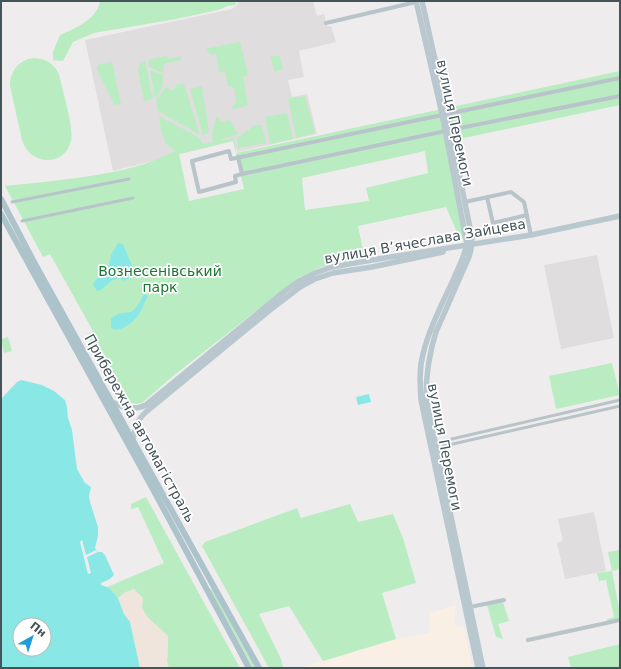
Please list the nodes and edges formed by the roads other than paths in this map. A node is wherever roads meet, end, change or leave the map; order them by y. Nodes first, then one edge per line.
1 (421, 1) edge
2 (326, 24) dead end
3 (620, 78) edge
4 (620, 96) edge
5 (445, 114) junction
6 (448, 130) junction
7 (238, 157) junction
8 (242, 174) junction
9 (129, 179) dead end
10 (487, 197) junction
11 (133, 198) dead end
12 (1, 199) edge
13 (12, 202) dead end
14 (465, 202) junction
15 (1, 214) edge
16 (527, 215) junction
17 (620, 218) edge
18 (22, 221) dead end
19 (531, 235) junction
20 (469, 247) junction
21 (423, 381) junction
22 (620, 400) edge
23 (112, 402) junction
24 (620, 406) edge
25 (134, 440) junction
26 (210, 578) junction
27 (204, 584) junction
28 (215, 587) junction
29 (208, 590) junction
30 (504, 600) dead end
31 (470, 607) junction
32 (620, 620) edge
33 (528, 640) dead end
34 (249, 668) edge
35 (259, 668) edge
36 (478, 668) edge
37 (483, 668) edge

1 - 2 street
1 - 5 main road, вулиця Перемоги
3 - 5 street
4 - 6 street
5 - 6 main road, вулиця Перемоги
5 - 7 street
6 - 8 street
6 - 14 main road, вулиця Перемоги
6 - 20 main road, вулиця Перемоги
7 - 8 street
7 - 8 street
9 - 13 street
10 - 14 street
10 - 16 street
10 - 16 street
11 - 18 street
12 - 23 main road, Прибережна автомагістраль
14 - 20 main road, вулиця Перемоги
15 - 27 main road, Прибережна автомагістраль
16 - 19 street
17 - 19 main road, вулиця Вʼячеслава Зайцева
17 - 20 main road, вулиця Вʼячеслава Зайцева
19 - 20 main road, вулиця Вʼячеслава Зайцева
20 - 21 main road, вулиця Перемоги
20 - 23 main road, вулиця Вʼячеслава Зайцева
20 - 25 main road, вулиця Вʼячеслава Зайцева
21 - 31 main road, вулиця Перемоги
21 - 36 main road, вулиця Перемоги
22 - 24 street
23 - 25 main road, Прибережна автомагістраль
25 - 26 main road, Прибережна автомагістраль
26 - 27 main road
26 - 28 main road, Прибережна автомагістраль
27 - 29 main road, Прибережна автомагістраль
28 - 29 main road
28 - 35 main road, Прибережна автомагістраль
29 - 34 main road, Прибережна автомагістраль
30 - 31 street
31 - 37 main road, вулиця Перемоги
32 - 33 street

